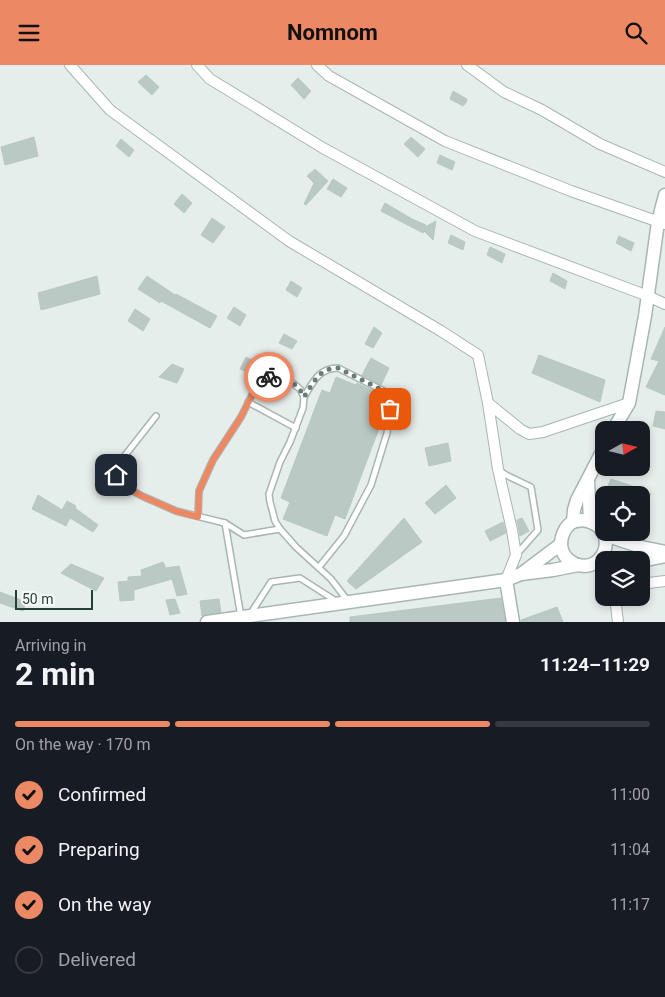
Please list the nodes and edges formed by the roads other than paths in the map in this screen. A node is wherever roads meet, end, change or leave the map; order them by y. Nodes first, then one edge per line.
1 (70, 65) edge
2 (197, 65) edge
3 (317, 65) edge
4 (467, 65) edge
5 (665, 172) edge
6 (665, 195) edge
7 (662, 223) edge
8 (648, 296) junction
9 (665, 304) edge
10 (304, 397) junction
11 (248, 402) junction
12 (488, 403) junction
13 (629, 403) junction
14 (156, 416) dead end
15 (619, 421) edge
16 (296, 428) junction
17 (595, 466) edge
18 (498, 469) junction
19 (588, 480) junction
20 (198, 517) junction
21 (590, 521) junction
22 (573, 522) junction
23 (225, 523) junction
24 (595, 524) edge
25 (280, 529) junction
26 (623, 541) edge
27 (561, 544) junction
28 (665, 554) edge
29 (516, 555) junction
30 (650, 558) edge
31 (595, 564) edge
32 (578, 565) junction
33 (319, 567) junction
34 (521, 575) junction
35 (506, 580) junction
36 (665, 581) edge
37 (650, 583) edge
38 (345, 603) junction
39 (617, 606) edge
40 (245, 617) junction
41 (215, 621) edge
42 (513, 622) edge
43 (618, 622) edge

1 - 12 street
2 - 8 street
3 - 7 street
4 - 5 street
6 - 7 street
7 - 8 street
8 - 9 street
8 - 13 street
10 - 11 lane
10 - 16 lane
10 - 33 lane
11 - 16 lane
11 - 20 lane
12 - 13 street
12 - 18 street
13 - 15 street
14 - 20 lane
16 - 25 lane
17 - 19 street
18 - 29 street
18 - 29 lane
19 - 21 street
19 - 22 street
20 - 23 lane
21 - 22 street
21 - 24 street
22 - 27 street
23 - 25 lane
23 - 40 lane
25 - 33 lane
26 - 28 street
27 - 32 street
27 - 34 street
28 - 30 street
29 - 35 street
31 - 32 street
32 - 34 street
33 - 38 lane
34 - 35 street
35 - 38 street
35 - 42 street
36 - 37 street
38 - 40 street
38 - 40 lane
39 - 43 street
40 - 41 street

